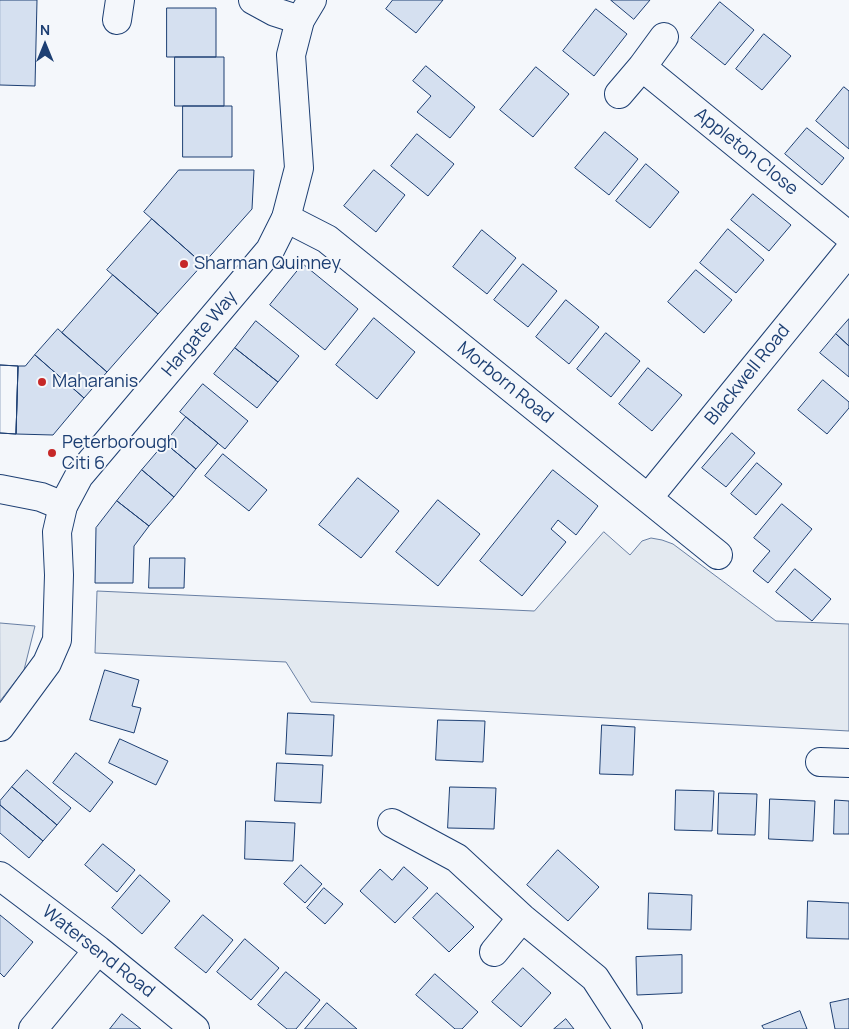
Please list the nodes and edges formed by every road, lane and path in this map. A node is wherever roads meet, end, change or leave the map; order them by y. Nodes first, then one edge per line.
1 (253, 0) edge
2 (306, 10) edge
3 (664, 37) dead end
4 (642, 67) junction
5 (618, 94) dead end
6 (286, 218) junction
7 (849, 236) edge
8 (849, 251) edge
9 (0, 489) edge
10 (648, 498) junction
11 (63, 506) junction
12 (718, 555) dead end
13 (0, 727) edge
14 (820, 762) dead end
15 (849, 763) edge
16 (392, 823) dead end
17 (0, 876) edge
18 (522, 918) junction
19 (98, 950) junction
20 (494, 952) dead end
21 (33, 1029) edge
22 (195, 1029) edge
23 (628, 1029) edge

1 - 2 street
2 - 6 street, Hargate Way
3 - 4 street
4 - 5 street
4 - 7 street, Appleton Close
6 - 10 street, Morborn Road
6 - 11 street, Hargate Way
8 - 10 street, Blackwell Road
9 - 11 street
10 - 12 street, Morborn Road
11 - 13 street, Hargate Way
14 - 15 street
16 - 18 street
17 - 19 street, Watersend Road
18 - 20 street
18 - 23 street
19 - 21 street
19 - 22 street, Watersend Road

